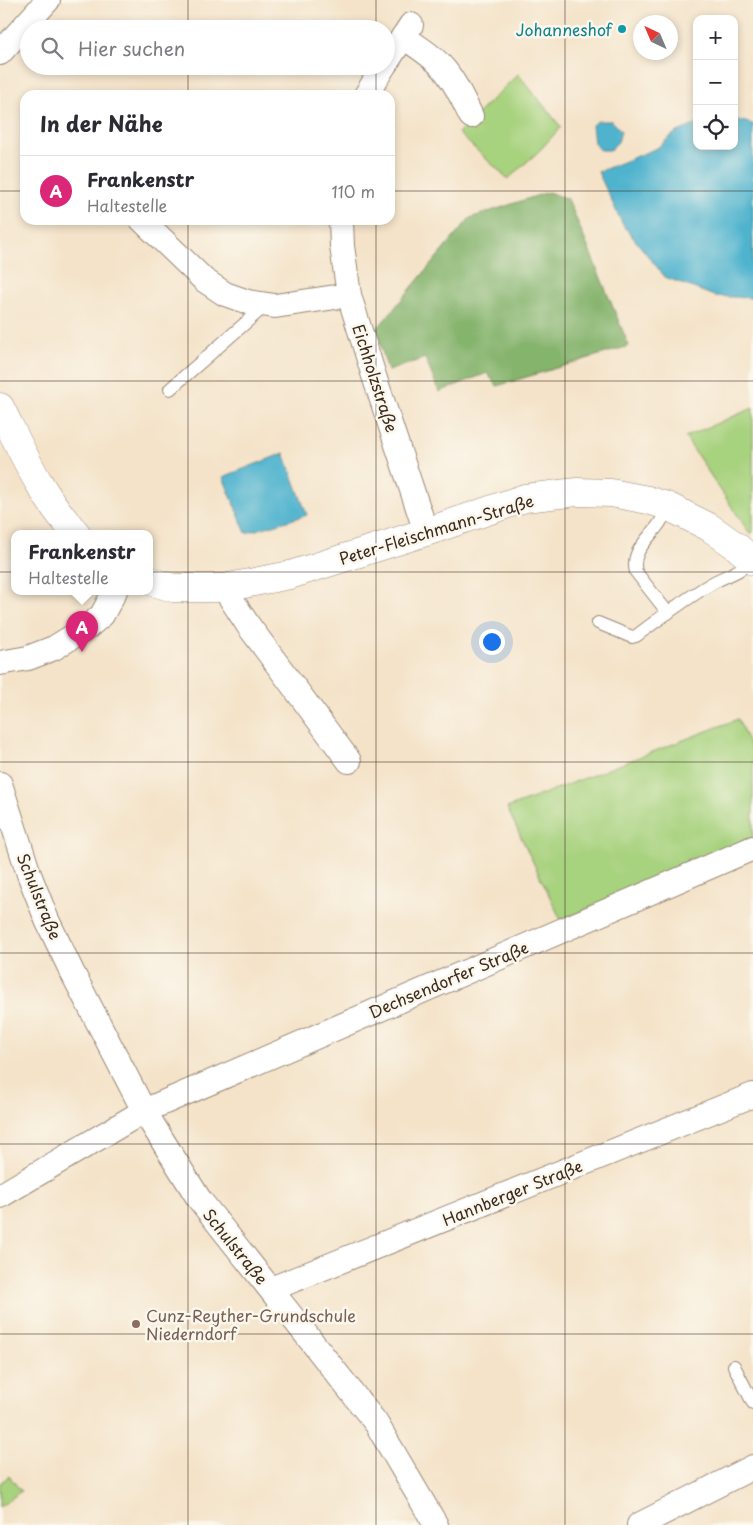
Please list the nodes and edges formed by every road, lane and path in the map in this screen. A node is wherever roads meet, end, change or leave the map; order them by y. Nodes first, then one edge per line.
1 (48, 0) edge
2 (30, 20) edge
3 (20, 31) edge
4 (395, 50) edge
5 (0, 53) edge
6 (379, 75) edge
7 (369, 90) edge
8 (471, 116) dead end
9 (147, 225) edge
10 (341, 225) edge
11 (350, 294) junction
12 (266, 305) junction
13 (170, 389) dead end
14 (0, 407) edge
15 (668, 506) junction
16 (73, 530) edge
17 (426, 532) junction
18 (753, 560) edge
19 (153, 581) edge
20 (224, 588) junction
21 (113, 595) edge
22 (668, 613) junction
23 (598, 623) dead end
24 (0, 663) edge
25 (349, 761) dead end
26 (0, 784) edge
27 (753, 848) edge
28 (753, 1095) edge
29 (144, 1111) junction
30 (0, 1196) edge
31 (271, 1289) junction
32 (734, 1366) dead end
33 (753, 1403) edge
34 (753, 1467) edge
35 (436, 1525) edge
36 (639, 1525) edge

1 - 2 street
3 - 5 street
4 - 8 street
6 - 7 street
9 - 12 street
10 - 11 street, Eichholzstraße
11 - 12 street
11 - 17 street, Eichholzstraße
12 - 13 lane
14 - 16 street
15 - 17 street, Peter-Fleischmann-Straße
15 - 18 street, Peter-Fleischmann-Straße
15 - 22 lane
17 - 20 street, Peter-Fleischmann-Straße
18 - 22 lane
19 - 20 street, Peter-Fleischmann-Straße
20 - 25 street
21 - 24 street
22 - 23 lane
26 - 29 street, Schulstraße
27 - 29 street, Dechsendorfer Straße
28 - 31 street, Hannberger Straße
29 - 30 street
29 - 31 street, Schulstraße
31 - 35 street, Schulstraße
32 - 33 lane
34 - 36 street

